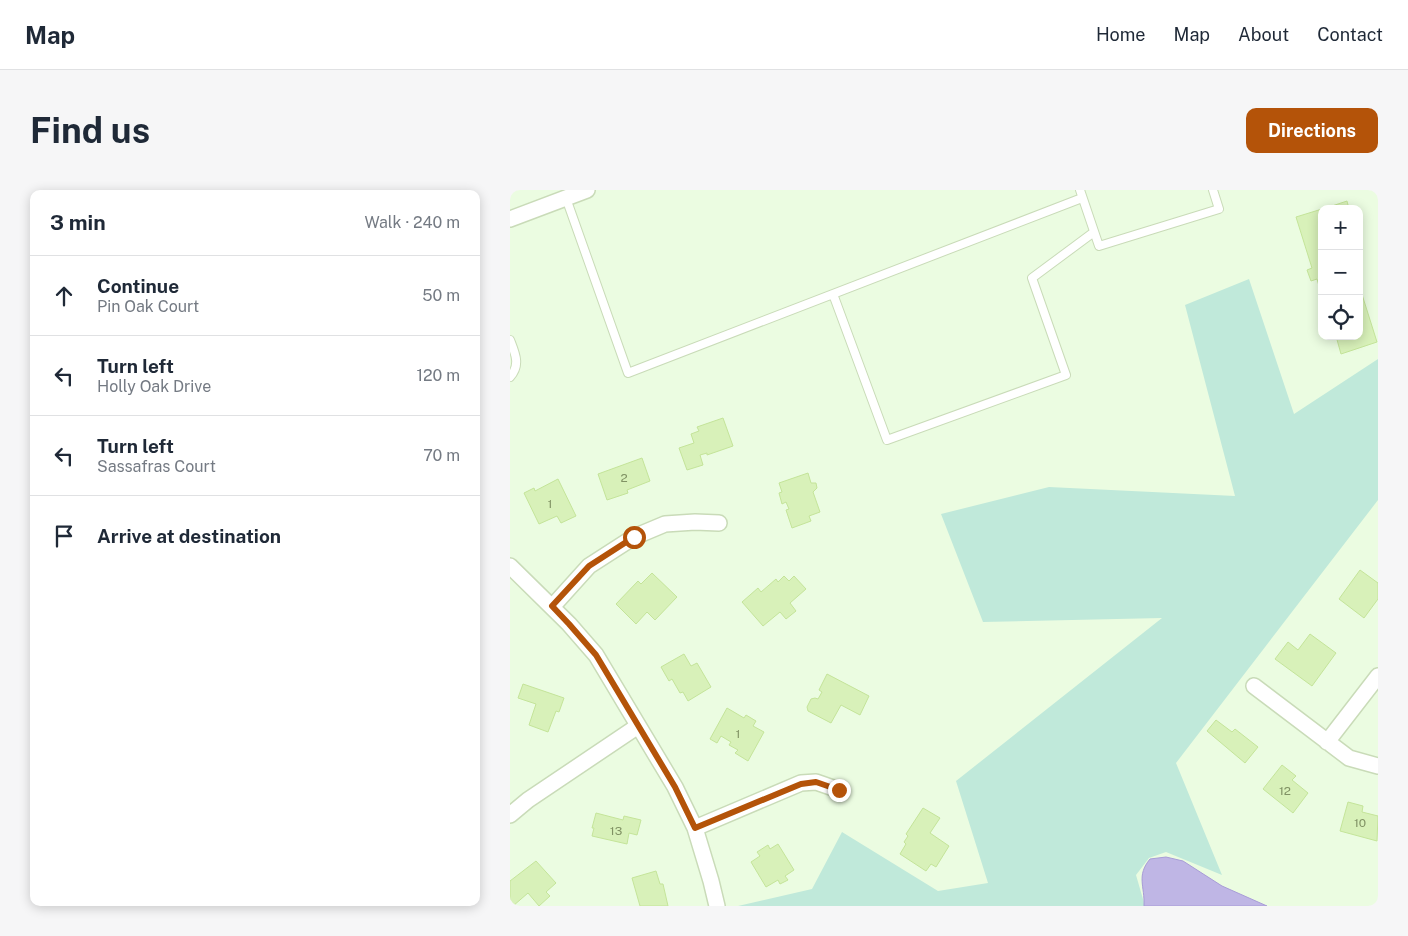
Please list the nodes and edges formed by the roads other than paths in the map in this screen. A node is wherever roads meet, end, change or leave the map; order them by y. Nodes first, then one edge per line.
1 (587, 190) edge
2 (1213, 190) edge
3 (1081, 194) edge
4 (566, 198) junction
5 (510, 218) edge
6 (1094, 232) junction
7 (833, 294) junction
8 (510, 340) edge
9 (510, 377) edge
10 (719, 523) dead end
11 (510, 566) edge
12 (552, 606) junction
13 (1378, 676) edge
14 (1254, 686) dead end
15 (638, 726) junction
16 (1327, 742) junction
17 (1378, 766) edge
18 (839, 790) dead end
19 (510, 814) edge
20 (695, 828) junction
21 (717, 906) edge

1 - 4 street
2 - 6 lane
3 - 6 lane
3 - 7 lane
4 - 5 street
4 - 7 lane
6 - 7 lane
8 - 9 lane
10 - 12 street
11 - 12 street
12 - 15 street
13 - 16 street
14 - 16 street
15 - 19 street
15 - 20 street
16 - 17 street
18 - 20 street
20 - 21 street

